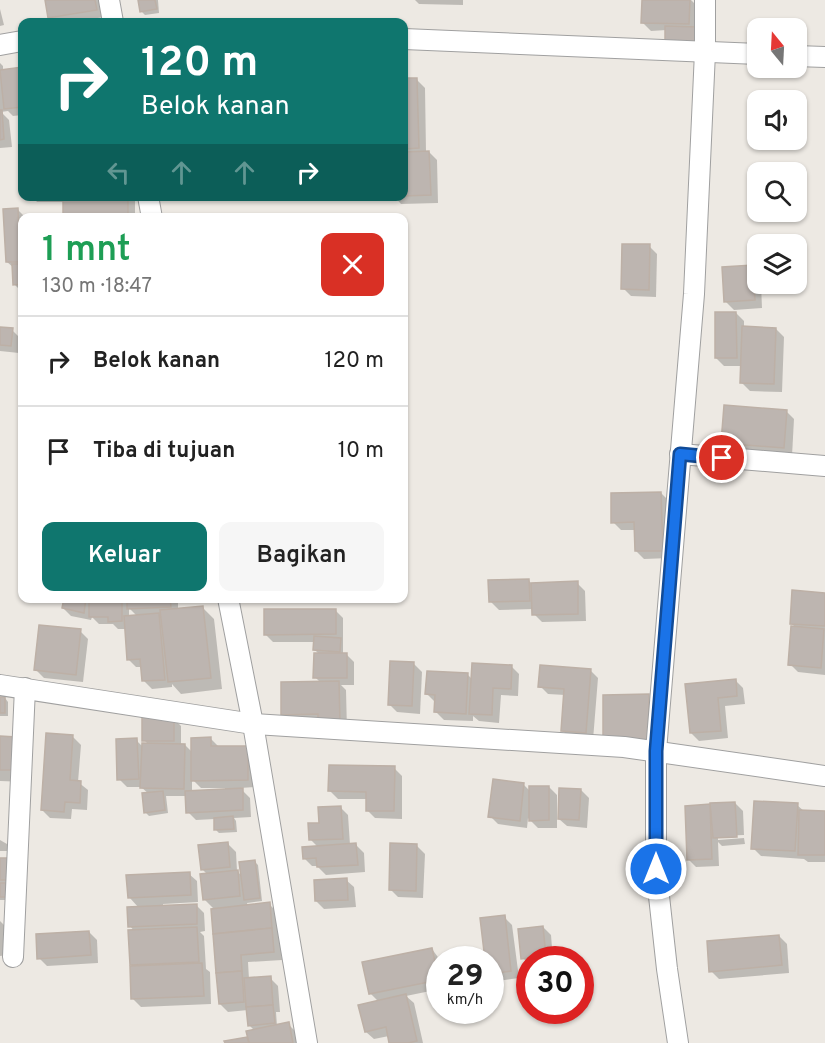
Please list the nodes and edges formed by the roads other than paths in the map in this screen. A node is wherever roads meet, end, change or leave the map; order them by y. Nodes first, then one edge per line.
1 (109, 0) edge
2 (705, 0) edge
3 (112, 18) edge
4 (408, 39) edge
5 (18, 42) edge
6 (0, 45) edge
7 (705, 52) junction
8 (747, 54) edge
9 (807, 56) edge
10 (825, 57) edge
11 (680, 454) junction
12 (825, 466) edge
13 (229, 603) edge
14 (0, 685) edge
15 (25, 688) junction
16 (253, 724) junction
17 (656, 751) junction
18 (825, 776) edge
19 (13, 957) dead end
20 (308, 1043) edge
21 (678, 1043) edge

1 - 3 street
2 - 7 street
4 - 7 street
5 - 6 street
7 - 8 street
7 - 11 street
9 - 10 street
11 - 12 street
11 - 17 street
13 - 16 street
14 - 15 street
15 - 16 street
15 - 19 street
16 - 17 street
16 - 20 street
17 - 18 street
17 - 21 street

